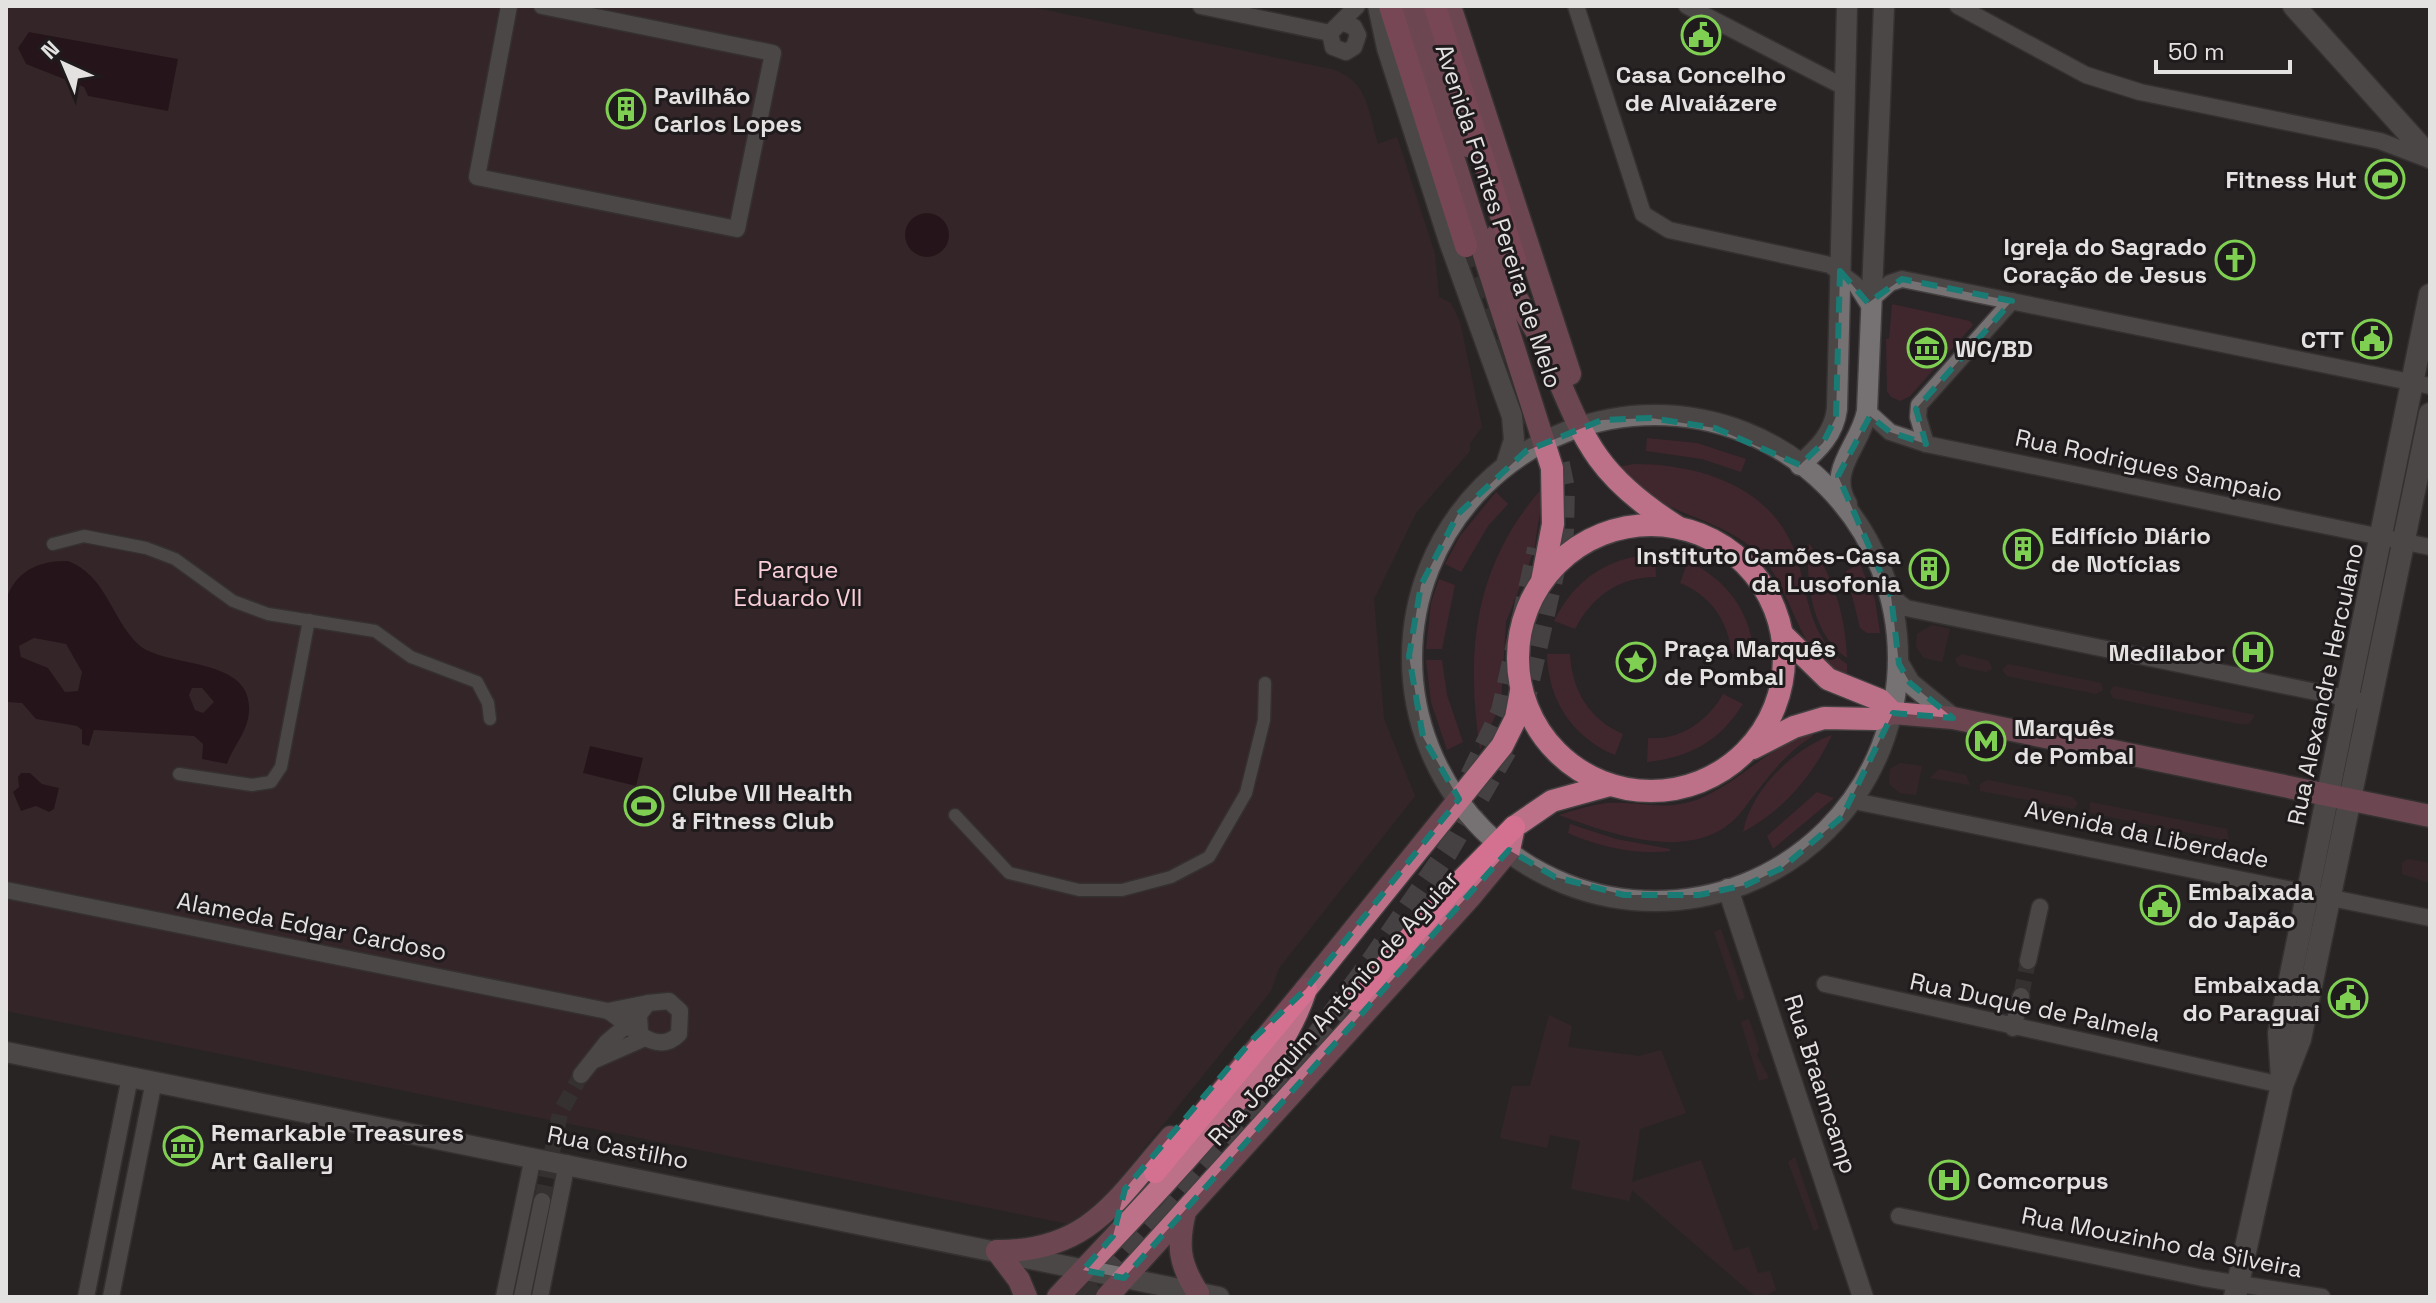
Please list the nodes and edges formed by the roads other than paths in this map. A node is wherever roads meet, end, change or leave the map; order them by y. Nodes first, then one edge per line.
1 (509, 6) edge
2 (542, 6) edge
3 (1201, 6) edge
4 (1357, 6) edge
5 (1378, 6) edge
6 (1390, 6) edge
7 (1405, 6) edge
8 (1423, 6) edge
9 (1435, 6) edge
10 (1450, 6) edge
11 (1576, 6) edge
12 (1687, 6) edge
13 (1847, 6) edge
14 (1884, 6) edge
15 (1958, 6) edge
16 (2294, 6) edge
17 (1844, 87) junction
18 (2430, 159) edge
19 (1466, 246) tunnel mouth
20 (1515, 260) dead end
21 (1840, 271) junction
22 (2430, 295) edge
23 (2012, 301) junction
24 (1873, 304) junction
25 (2421, 385) edge
26 (1867, 411) junction
27 (2430, 414) edge
28 (1581, 426) junction
29 (1544, 441) junction
30 (1926, 444) junction
31 (1506, 465) junction
32 (1800, 465) junction
33 (1853, 514) junction
34 (1680, 529) junction
35 (2393, 540) junction
36 (53, 544) dead end
37 (2430, 547) edge
38 (1541, 584) junction
39 (1891, 596) junction
40 (309, 620) junction
41 (1782, 634) junction
42 (1899, 664) junction
43 (1265, 683) dead end
44 (1521, 689) junction
45 (2359, 700) junction
46 (1893, 713) junction
47 (1953, 718) junction
48 (490, 719) dead end
49 (1745, 753) junction
50 (179, 774) dead end
51 (1610, 785) junction
52 (2339, 798) junction
53 (1459, 799) junction
54 (1854, 801) junction
55 (955, 815) dead end
56 (2430, 816) edge
57 (1507, 840) junction
58 (1728, 889) junction
59 (6, 890) edge
60 (2318, 896) junction
61 (2040, 907) dead end
62 (2430, 918) edge
63 (2028, 961) tunnel mouth
64 (1825, 984) dead end
65 (1306, 989) junction
66 (2021, 996) tunnel mouth
67 (1355, 1000) dead end
68 (608, 1011) junction
69 (640, 1022) junction
70 (2013, 1028) junction
71 (6, 1052) edge
72 (581, 1075) tunnel mouth
73 (130, 1077) junction
74 (154, 1081) junction
75 (2282, 1085) junction
76 (533, 1157) junction
77 (567, 1163) junction
78 (1155, 1172) tunnel mouth
79 (1125, 1189) junction
80 (542, 1201) tunnel mouth
81 (1185, 1209) junction
82 (1899, 1216) dead end
83 (1113, 1236) junction
84 (997, 1251) junction
85 (1083, 1270) junction
86 (1124, 1278) junction
87 (2237, 1290) edge
88 (1209, 1295) edge
89 (86, 1297) edge
90 (111, 1297) edge
91 (504, 1297) edge
92 (522, 1297) edge
93 (540, 1297) edge
94 (1026, 1297) edge
95 (1058, 1297) edge
96 (1107, 1297) edge
97 (1863, 1297) edge
98 (2322, 1297) edge

1 - 2 street
3 - 4 street
5 - 31 street
6 - 19 highway, Avenida Fontes Pereira de Melo
7 - 29 main road, Avenida Fontes Pereira de Melo
8 - 28 main road
9 - 20 highway
10 - 28 main road, Avenida Fontes Pereira de Melo
11 - 21 street
12 - 17 street
13 - 17 street
14 - 24 street
15 - 18 street
16 - 18 main road
17 - 21 street
21 - 24 street
21 - 32 street
22 - 25 main road, Rua Alexandre Herculano
23 - 24 street
23 - 25 street
23 - 30 street
24 - 26 street
25 - 35 main road, Rua Alexandre Herculano
26 - 30 street, Rua Rodrigues Sampaio
26 - 33 street
27 - 35 main road, Rua Alexandre Herculano
28 - 29 street
28 - 32 street
28 - 34 main road
29 - 31 street
29 - 38 main road, Avenida Fontes Pereira de Melo
30 - 35 street, Rua Rodrigues Sampaio
31 - 53 street
32 - 33 street
33 - 39 street
34 - 38 main road
34 - 41 main road
35 - 37 street, Rua Rodrigues Sampaio
35 - 45 main road, Rua Alexandre Herculano
36 - 40 street
38 - 44 main road
39 - 42 street
39 - 45 street
40 - 48 street
40 - 50 street
41 - 46 main road
41 - 49 main road
42 - 46 street
42 - 47 street
43 - 55 street
44 - 51 main road
44 - 53 main road, Rua Joaquim António de Aguiar
45 - 52 main road, Rua Alexandre Herculano
46 - 47 main road
46 - 49 main road
46 - 54 street
47 - 52 main road
49 - 51 main road
51 - 57 main road, Rua Joaquim António de Aguiar
52 - 56 main road
52 - 60 main road, Rua Alexandre Herculano
53 - 57 street
53 - 65 main road, Rua Joaquim António de Aguiar
54 - 58 street
54 - 60 street, Avenida da Liberdade
57 - 58 street
57 - 67 highway
57 - 81 main road, Rua Joaquim António de Aguiar
58 - 97 street, Rua Braamcamp
59 - 68 street, Alameda Edgar Cardoso
60 - 62 street, Avenida da Liberdade
60 - 75 main road, Rua Alexandre Herculano
61 - 63 street
64 - 70 street, Rua Duque de Palmela
65 - 78 highway
65 - 79 main road
65 - 83 main road, Rua Joaquim António de Aguiar
66 - 70 street
68 - 69 street, Alameda Edgar Cardoso
68 - 69 street, Alameda Edgar Cardoso
69 - 72 street
70 - 75 street, Rua Duque de Palmela
71 - 73 street, Rua Castilho
73 - 74 street, Rua Castilho
73 - 89 street
74 - 76 street, Rua Castilho
74 - 90 street
75 - 87 main road, Rua Alexandre Herculano
76 - 77 street, Rua Castilho
76 - 91 street
77 - 84 street, Rua Castilho
77 - 93 street
79 - 83 main road
79 - 84 main road
80 - 92 street
81 - 86 main road, Rua Joaquim António de Aguiar
81 - 88 main road
82 - 87 street, Rua Mouzinho da Silveira
83 - 85 main road, Rua Joaquim António de Aguiar
84 - 85 street, Rua Castilho
84 - 94 main road
85 - 86 street, Rua Castilho
85 - 95 main road, Rua Joaquim António de Aguiar
86 - 88 street, Rua Castilho
86 - 96 main road, Rua Joaquim António de Aguiar
87 - 98 street, Rua Mouzinho da Silveira

